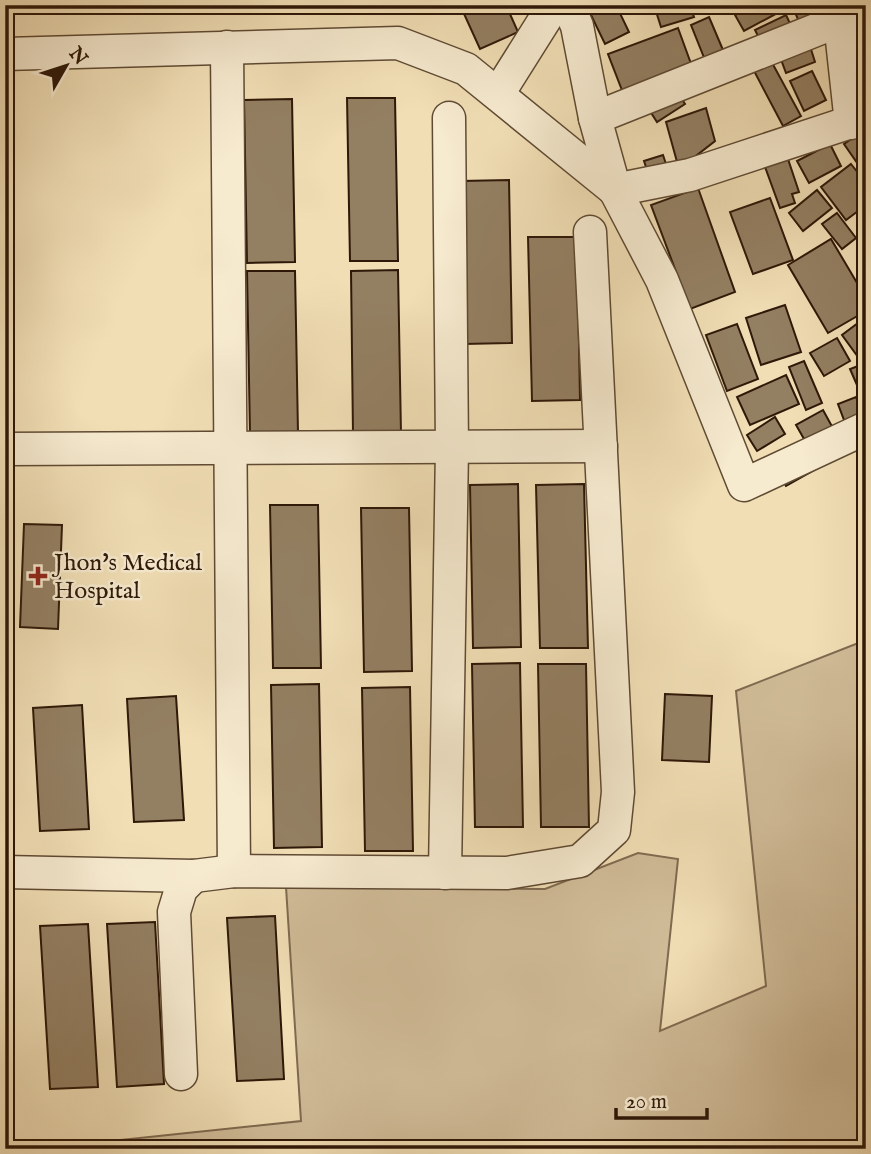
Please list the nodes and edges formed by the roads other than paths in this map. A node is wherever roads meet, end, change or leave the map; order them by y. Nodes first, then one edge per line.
1 (554, 5) edge
2 (569, 5) edge
3 (847, 12) edge
4 (227, 47) junction
5 (5, 54) edge
6 (498, 94) junction
7 (449, 118) dead end
8 (595, 118) junction
9 (858, 120) edge
10 (615, 190) junction
11 (590, 232) dead end
12 (866, 428) edge
13 (601, 446) junction
14 (230, 448) junction
15 (452, 448) junction
16 (5, 449) edge
17 (5, 872) edge
18 (234, 872) junction
19 (445, 873) junction
20 (194, 876) junction
21 (181, 1074) dead end

1 - 6 street
2 - 8 street
3 - 8 street
3 - 9 street
4 - 5 street
4 - 6 street
4 - 14 street
6 - 10 street
7 - 15 street
8 - 10 street
9 - 10 street
10 - 12 street
11 - 13 street
13 - 15 street
13 - 19 street
14 - 15 street
14 - 16 street
14 - 18 street
15 - 19 street
17 - 20 street
18 - 19 street
18 - 20 street
20 - 21 street

